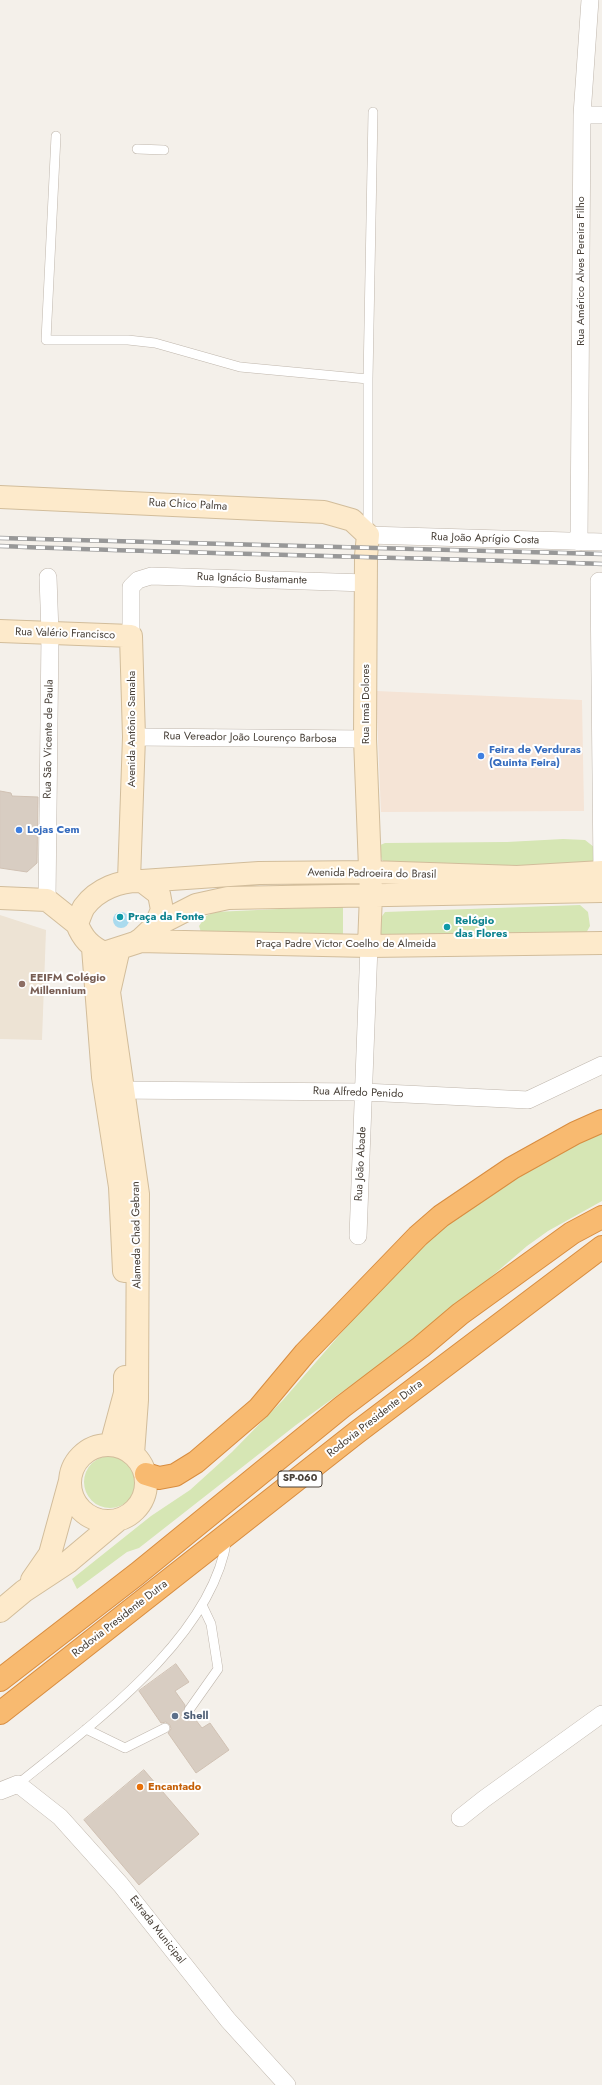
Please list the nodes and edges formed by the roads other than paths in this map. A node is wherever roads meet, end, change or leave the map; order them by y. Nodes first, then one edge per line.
1 (590, 0) edge
2 (373, 112) dead end
3 (582, 115) junction
4 (602, 115) edge
5 (56, 136) dead end
6 (137, 149) dead end
7 (164, 150) dead end
8 (368, 379) junction
9 (0, 497) edge
10 (368, 535) junction
11 (579, 542) junction
12 (602, 542) edge
13 (48, 577) dead end
14 (138, 580) joint
15 (599, 581) dead end
16 (366, 583) junction
17 (0, 631) edge
18 (50, 633) junction
19 (131, 636) junction
20 (134, 737) junction
21 (365, 740) junction
22 (371, 872) junction
23 (602, 872) edge
24 (135, 880) junction
25 (602, 891) edge
26 (371, 894) junction
27 (0, 898) edge
28 (47, 900) junction
29 (77, 924) junction
30 (155, 926) junction
31 (602, 943) edge
32 (129, 945) junction
33 (369, 946) junction
34 (93, 948) junction
35 (602, 1065) edge
36 (114, 1090) junction
37 (364, 1092) junction
38 (602, 1120) edge
39 (602, 1217) edge
40 (358, 1236) dead end
41 (602, 1247) edge
42 (131, 1313) junction
43 (111, 1445) junction
44 (133, 1454) junction
45 (146, 1474) junction
46 (70, 1481) junction
47 (118, 1520) junction
48 (227, 1535) junction
49 (24, 1591) junction
50 (202, 1605) junction
51 (0, 1611) edge
52 (0, 1680) edge
53 (189, 1710) dead end
54 (0, 1713) edge
55 (602, 1714) edge
56 (165, 1728) dead end
57 (86, 1729) junction
58 (18, 1784) junction
59 (0, 1791) edge
60 (460, 1818) dead end
61 (287, 2085) edge

1 - 3 street, Rua Américo Alves Pereira Filho
2 - 8 lane
3 - 4 street
3 - 11 street, Rua Américo Alves Pereira Filho
5 - 8 lane
6 - 7 lane
8 - 10 lane
9 - 10 street, Rua Chico Palma
10 - 11 street, Rua João Aprígio Costa
10 - 16 street, Rua Irmã Dolores
11 - 12 street, Rua João Aprígio Costa
13 - 18 street, Rua São Vicente de Paula
14 - 16 street, Rua Ignácio Bustamante
14 - 19 street, Avenida Antônio Samaha
15 - 23 street
16 - 21 street, Rua Irmã Dolores
17 - 18 street, Rua Valério Francisco
18 - 19 street, Rua Valério Francisco
18 - 28 street, Rua São Vicente de Paula
19 - 20 street, Avenida Antônio Samaha
20 - 21 street, Rua Vereador João Lourenço Barbosa
20 - 24 street, Avenida Antônio Samaha
21 - 22 street, Rua Irmã Dolores
22 - 23 street, Avenida Padroeira do Brasil
22 - 24 street, Avenida Padroeira do Brasil
22 - 26 street, Rua Irmã Dolores
24 - 29 street
24 - 30 street
25 - 26 street, Avenida Padroeira do Brasil
26 - 30 street, Avenida Padroeira do Brasil
26 - 33 street, Rua Irmã Dolores
27 - 28 street
28 - 29 street
29 - 34 street
30 - 32 street
31 - 33 street, Praça Padre Victor Coelho de Almeida
32 - 33 street, Praça Padre Victor Coelho de Almeida
32 - 34 street
32 - 36 street, Alameda Chad Gebran
33 - 37 street, Rua João Abade
34 - 36 street, Alameda Chad Gebran
35 - 37 street, Rua Alfredo Penido
36 - 37 street, Rua Alfredo Penido
36 - 42 street, Alameda Chad Gebran
37 - 40 street, Rua João Abade
38 - 45 highway
39 - 52 highway, SP-060
41 - 48 highway, Rodovia Presidente Dutra / SP-060
42 - 43 street, Alameda Chad Gebran
42 - 44 street, Alameda Chad Gebran
43 - 44 street
43 - 46 street
44 - 45 street
45 - 47 street
46 - 47 street
46 - 49 street
47 - 49 street
48 - 50 lane
48 - 54 highway, Rodovia Presidente Dutra / SP-060
49 - 51 street
50 - 53 lane
50 - 57 lane
55 - 60 street
56 - 57 lane
57 - 58 lane
58 - 59 street
58 - 61 street, Estrada Municipal

